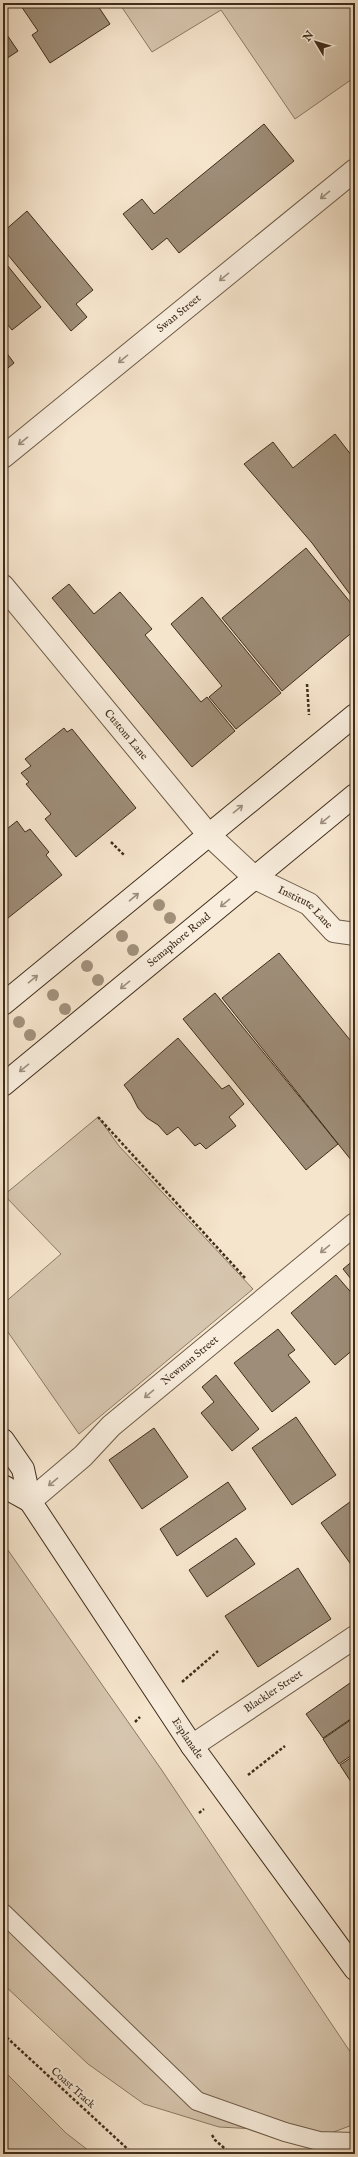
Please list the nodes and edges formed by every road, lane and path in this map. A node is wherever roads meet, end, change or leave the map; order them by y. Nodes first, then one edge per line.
1 (355, 170) edge
2 (3, 457) edge
3 (3, 586) edge
4 (355, 715) edge
5 (355, 795) edge
6 (208, 834) junction
7 (111, 842) dead end
8 (126, 856) dead end
9 (255, 878) junction
10 (355, 934) edge
11 (3, 1004) edge
12 (3, 1085) edge
13 (98, 1117) dead end
14 (355, 1224) edge
15 (264, 1299) junction
16 (3, 1440) edge
17 (3, 1486) edge
18 (30, 1501) junction
19 (355, 1637) edge
20 (192, 1746) junction
21 (3, 1912) edge
22 (355, 1968) edge
23 (3, 2034) edge
24 (355, 2142) edge
25 (133, 2154) edge

1 -> 2 street, Swan Street
3 - 6 street, Custom Lane
6 -> 4 street
5 -> 9 street, Semaphore Road
6 - 9 street, Custom Lane
11 -> 6 street
7 - 8 path
9 - 10 street, Institute Lane
9 -> 12 street, Semaphore Road
13 - 15 path
14 -> 15 street, Newman Street
15 -> 18 street, Newman Street
16 - 18 street, Esplanade
17 - 18 street, Esplanade
18 - 20 street, Esplanade
19 - 20 street, Blackler Street
20 - 22 street, Esplanade
21 - 24 lane
23 - 25 path, Coast Track

